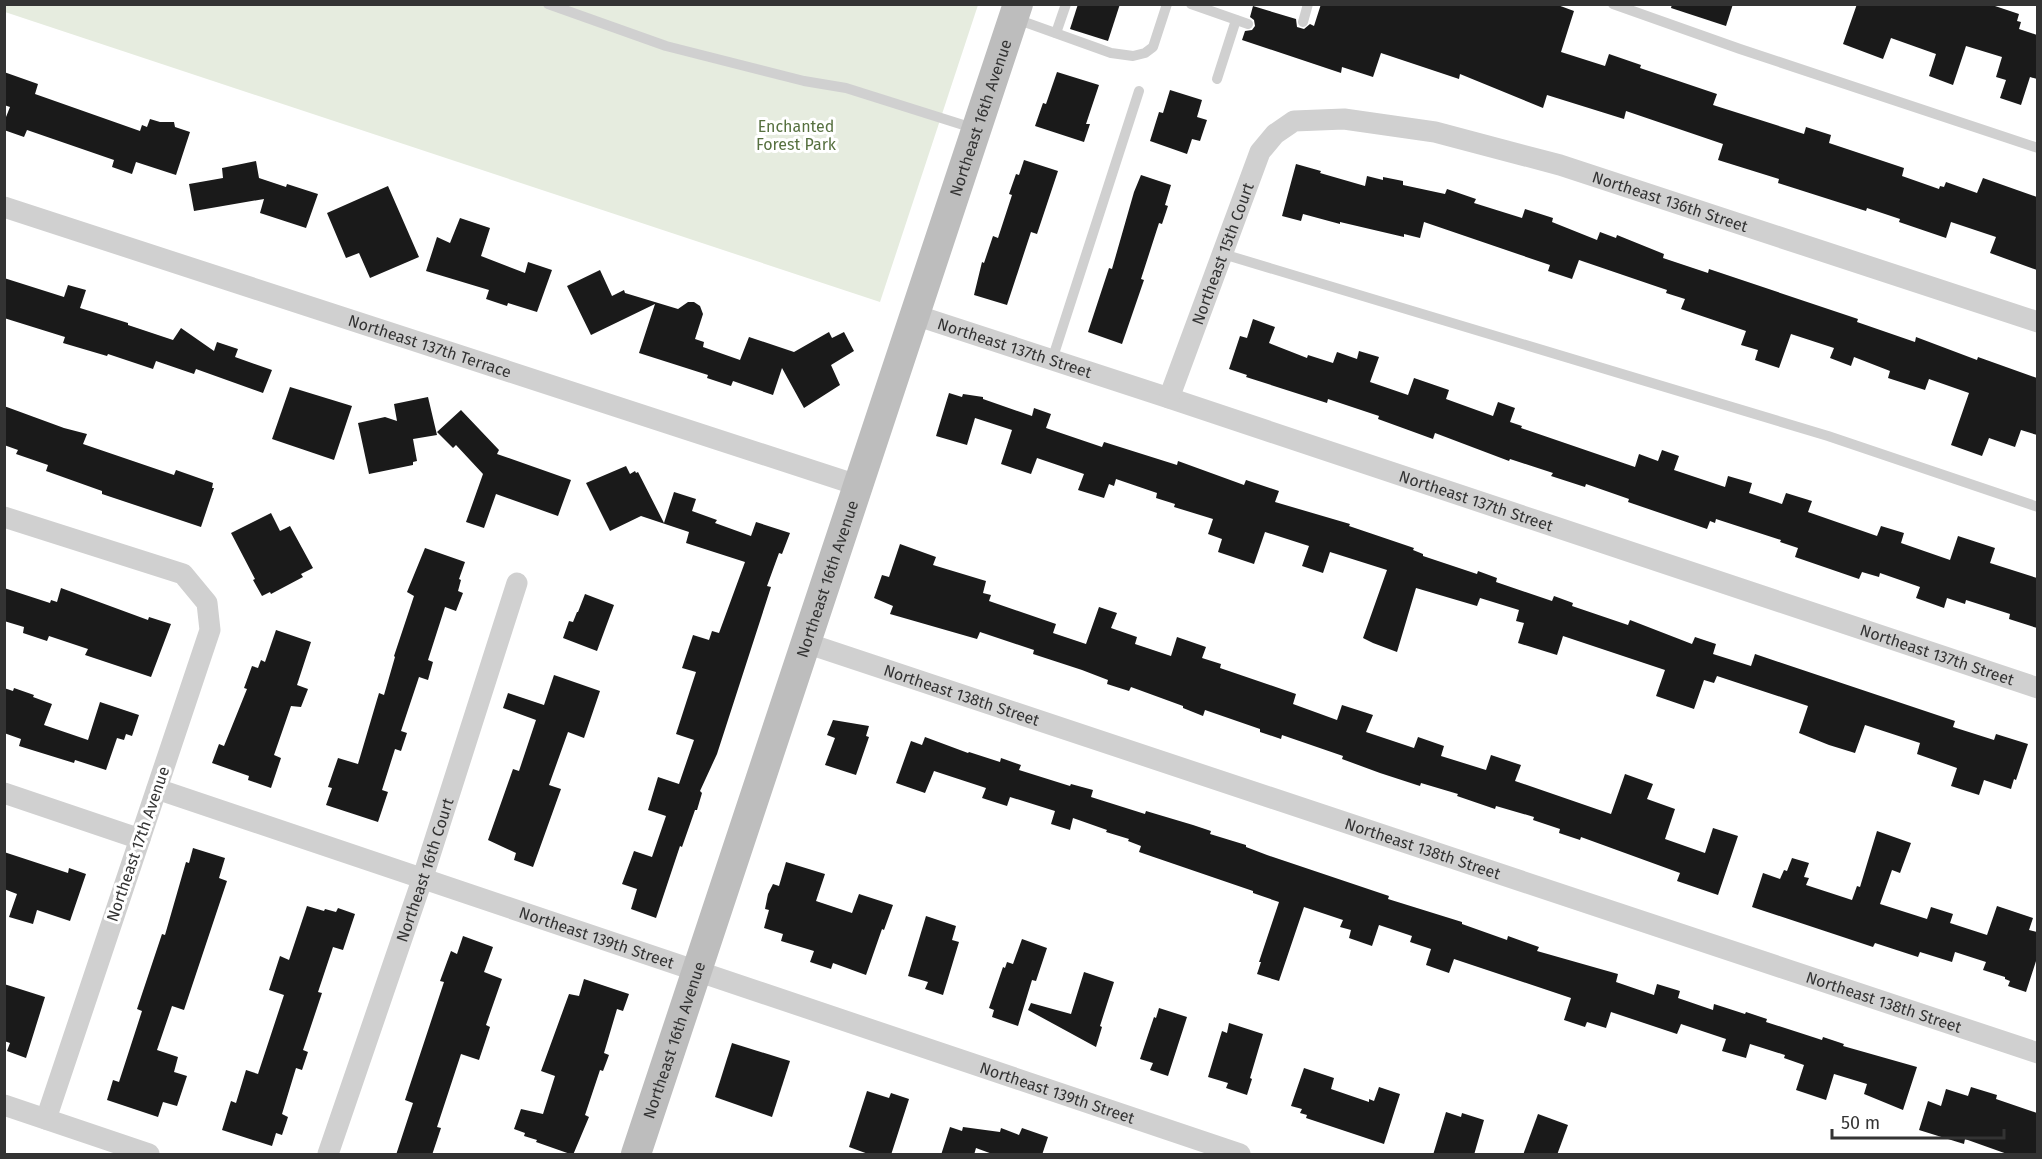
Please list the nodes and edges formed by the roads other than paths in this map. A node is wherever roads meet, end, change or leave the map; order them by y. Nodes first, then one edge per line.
1 (548, 4) edge
2 (1066, 4) edge
3 (1167, 4) edge
4 (1191, 4) edge
5 (1308, 4) edge
6 (1613, 4) edge
7 (1015, 11) edge
8 (1236, 20) junction
9 (1303, 22) dead end
10 (1248, 24) dead end
11 (1056, 33) junction
12 (1216, 79) dead end
13 (1139, 92) dead end
14 (1294, 121) joint
15 (976, 129) junction
16 (2037, 148) edge
17 (4, 207) edge
18 (1223, 254) junction
19 (915, 315) junction
20 (2037, 322) edge
21 (1052, 360) junction
22 (1169, 398) junction
23 (857, 485) junction
24 (2037, 507) edge
25 (4, 517) edge
26 (517, 583) dead end
27 (806, 643) junction
28 (2037, 688) edge
29 (157, 789) junction
30 (4, 793) edge
31 (140, 839) junction
32 (422, 880) junction
33 (697, 972) junction
34 (2037, 1053) edge
35 (4, 1105) edge
36 (46, 1119) junction
37 (149, 1155) edge
38 (328, 1155) edge
39 (636, 1155) edge
40 (1240, 1155) edge

1 - 15 lane
2 - 11 lane
3 - 11 lane
4 - 8 lane
5 - 9 lane
6 - 16 lane
7 - 11 lane
7 - 15 street, Northeast 16th Avenue
8 - 10 lane
8 - 12 lane
13 - 21 lane
14 - 18 street, Northeast 15th Court
14 - 20 street, Northeast 136th Street
15 - 19 street, Northeast 16th Avenue
17 - 23 street, Northeast 137th Terrace
18 - 22 street, Northeast 15th Court
18 - 24 lane
19 - 21 street, Northeast 137th Street
19 - 23 street, Northeast 16th Avenue
21 - 22 street, Northeast 137th Street
22 - 28 street, Northeast 137th Street
23 - 27 street, Northeast 16th Avenue
25 - 29 street, Northeast 17th Avenue
26 - 32 street, Northeast 16th Court
27 - 33 street, Northeast 16th Avenue
27 - 34 street, Northeast 138th Street
29 - 31 street, Northeast 17th Avenue
29 - 32 street, Northeast 139th Street
30 - 31 street
31 - 36 street, Northeast 17th Avenue
32 - 33 street, Northeast 139th Street
32 - 38 street, Northeast 16th Court
33 - 39 street, Northeast 16th Avenue
33 - 40 street, Northeast 139th Street
35 - 36 street
36 - 37 street

